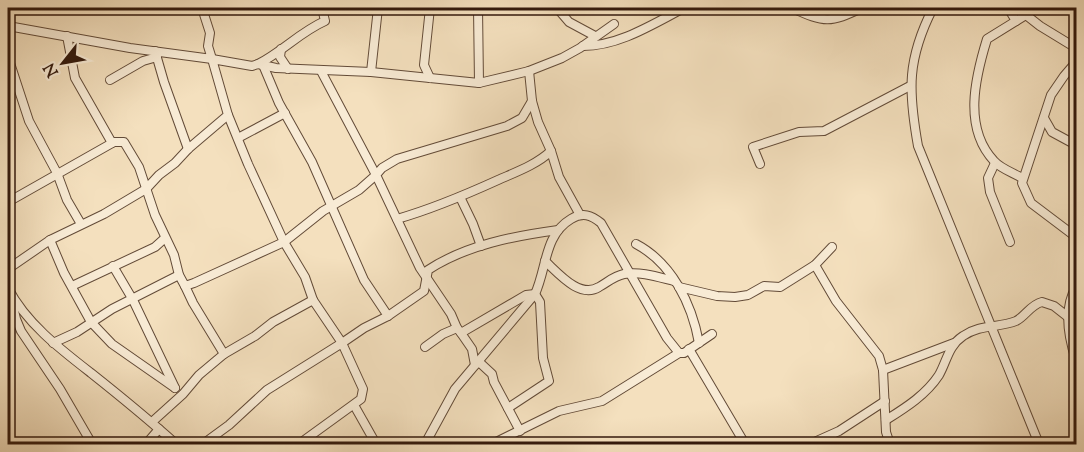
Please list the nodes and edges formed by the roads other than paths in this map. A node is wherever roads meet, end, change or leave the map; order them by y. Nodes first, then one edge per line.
1 (202, 8) edge
2 (322, 8) edge
3 (378, 8) edge
4 (430, 8) edge
5 (478, 8) edge
6 (557, 8) edge
7 (663, 8) edge
8 (684, 8) edge
9 (792, 8) edge
10 (862, 8) edge
11 (933, 8) edge
12 (1008, 8) edge
13 (1037, 8) edge
14 (1026, 15) junction
15 (667, 17) junction
16 (1016, 21) junction
17 (614, 24) dead end
18 (8, 26) edge
19 (67, 36) junction
20 (595, 36) junction
21 (583, 46) junction
22 (1077, 48) edge
23 (281, 49) junction
24 (156, 54) junction
25 (8, 57) edge
26 (212, 59) junction
27 (1077, 63) edge
28 (260, 64) junction
29 (288, 69) junction
30 (321, 71) junction
31 (529, 71) junction
32 (371, 72) junction
33 (430, 78) junction
34 (110, 80) dead end
35 (479, 83) junction
36 (910, 86) junction
37 (532, 101) junction
38 (285, 113) junction
39 (228, 115) junction
40 (522, 118) junction
41 (1044, 118) junction
42 (538, 122) junction
43 (238, 138) junction
44 (112, 143) junction
45 (1077, 145) edge
46 (188, 149) junction
47 (551, 151) junction
48 (995, 163) junction
49 (760, 164) dead end
50 (57, 173) junction
51 (376, 175) junction
52 (1022, 178) junction
53 (146, 189) junction
54 (460, 196) junction
55 (8, 202) edge
56 (331, 207) junction
57 (580, 215) junction
58 (397, 219) junction
59 (81, 224) junction
60 (558, 230) junction
61 (1077, 237) edge
62 (165, 238) junction
63 (50, 240) junction
64 (284, 242) junction
65 (1010, 242) dead end
66 (636, 244) dead end
67 (481, 246) junction
68 (832, 247) dead end
69 (545, 261) junction
70 (815, 265) junction
71 (113, 266) junction
72 (8, 270) edge
73 (631, 273) junction
74 (179, 275) junction
75 (427, 279) junction
76 (676, 284) junction
77 (72, 286) junction
78 (185, 286) junction
79 (1077, 287) edge
80 (8, 290) edge
81 (535, 294) junction
82 (133, 300) junction
83 (313, 300) junction
84 (388, 316) junction
85 (1068, 316) junction
86 (91, 322) junction
87 (991, 325) junction
88 (459, 331) junction
89 (712, 334) dead end
90 (53, 343) junction
91 (342, 343) junction
92 (699, 343) junction
93 (954, 343) junction
94 (425, 347) dead end
95 (689, 349) junction
96 (679, 353) junction
97 (224, 354) junction
98 (1077, 360) edge
99 (477, 363) junction
100 (883, 370) junction
101 (175, 388) junction
102 (178, 398) junction
103 (885, 401) junction
104 (354, 405) junction
105 (508, 408) junction
106 (886, 420) junction
107 (152, 422) junction
108 (159, 429) junction
109 (520, 431) junction
110 (92, 444) edge
111 (146, 444) edge
112 (176, 444) edge
113 (203, 444) edge
114 (299, 444) edge
115 (376, 444) edge
116 (425, 444) edge
117 (492, 444) edge
118 (745, 444) edge
119 (810, 444) edge
120 (890, 444) edge
121 (1039, 444) edge

1 - 26 street
2 - 23 street
3 - 32 street
4 - 33 street
5 - 35 street
6 - 20 street
7 - 15 street
8 - 15 street
9 - 10 street
11 - 36 street
12 - 16 street
13 - 14 street
14 - 16 street
14 - 22 street
15 - 21 street
16 - 48 street
17 - 20 street
18 - 19 street
19 - 24 street
19 - 44 street
20 - 21 street
21 - 31 street
23 - 28 street
23 - 29 street
24 - 26 street
24 - 34 street
24 - 46 street
25 - 50 street
26 - 28 street
26 - 39 street
27 - 41 street
28 - 29 street
28 - 38 street
29 - 30 street
30 - 32 street
30 - 51 street
31 - 35 street
31 - 37 street
32 - 33 street
33 - 35 street
36 - 49 street
36 - 87 street
37 - 40 street
37 - 42 street
38 - 43 street
38 - 56 street
39 - 43 street
39 - 46 street
40 - 42 street
40 - 51 street
41 - 45 street
41 - 52 street
42 - 47 street
43 - 64 street
44 - 50 street
44 - 53 street
46 - 53 street
47 - 54 street
47 - 57 street
48 - 52 street
48 - 65 street
50 - 55 street
50 - 59 street
51 - 56 street
51 - 58 street
52 - 61 street
53 - 59 street
53 - 62 street
54 - 58 street
54 - 67 street
56 - 64 street
56 - 84 street
57 - 60 street
57 - 73 street
58 - 75 street
59 - 63 street
60 - 67 street
60 - 69 street
62 - 71 street
62 - 74 street
63 - 72 street
63 - 77 street
64 - 78 street
64 - 83 street
66 - 76 street
67 - 75 street
68 - 70 street
69 - 73 street
69 - 81 street
70 - 76 street
70 - 100 street
71 - 77 street
71 - 82 street
73 - 76 street
73 - 96 street
74 - 78 street
74 - 82 street
75 - 84 street
75 - 88 street
76 - 92 street
77 - 86 street
78 - 97 street
79 - 85 street
80 - 90 street
80 - 110 street
81 - 88 street
81 - 99 street
81 - 105 street
82 - 86 street
82 - 101 street
83 - 91 street
83 - 97 street
84 - 91 street
85 - 87 street
85 - 98 street
86 - 90 street
86 - 101 street
87 - 93 street
87 - 121 street
88 - 94 street
88 - 99 street
89 - 92 street
90 - 107 street
91 - 104 street
91 - 113 street
92 - 95 street
93 - 100 street
93 - 106 street
95 - 96 street
95 - 118 street
96 - 109 street
97 - 102 street
99 - 105 street
99 - 116 street
100 - 103 street
101 - 102 street
102 - 107 street
103 - 106 street
103 - 119 street
104 - 114 street
104 - 115 street
105 - 109 street
106 - 120 street
107 - 108 street
108 - 111 street
108 - 112 street
109 - 117 street

